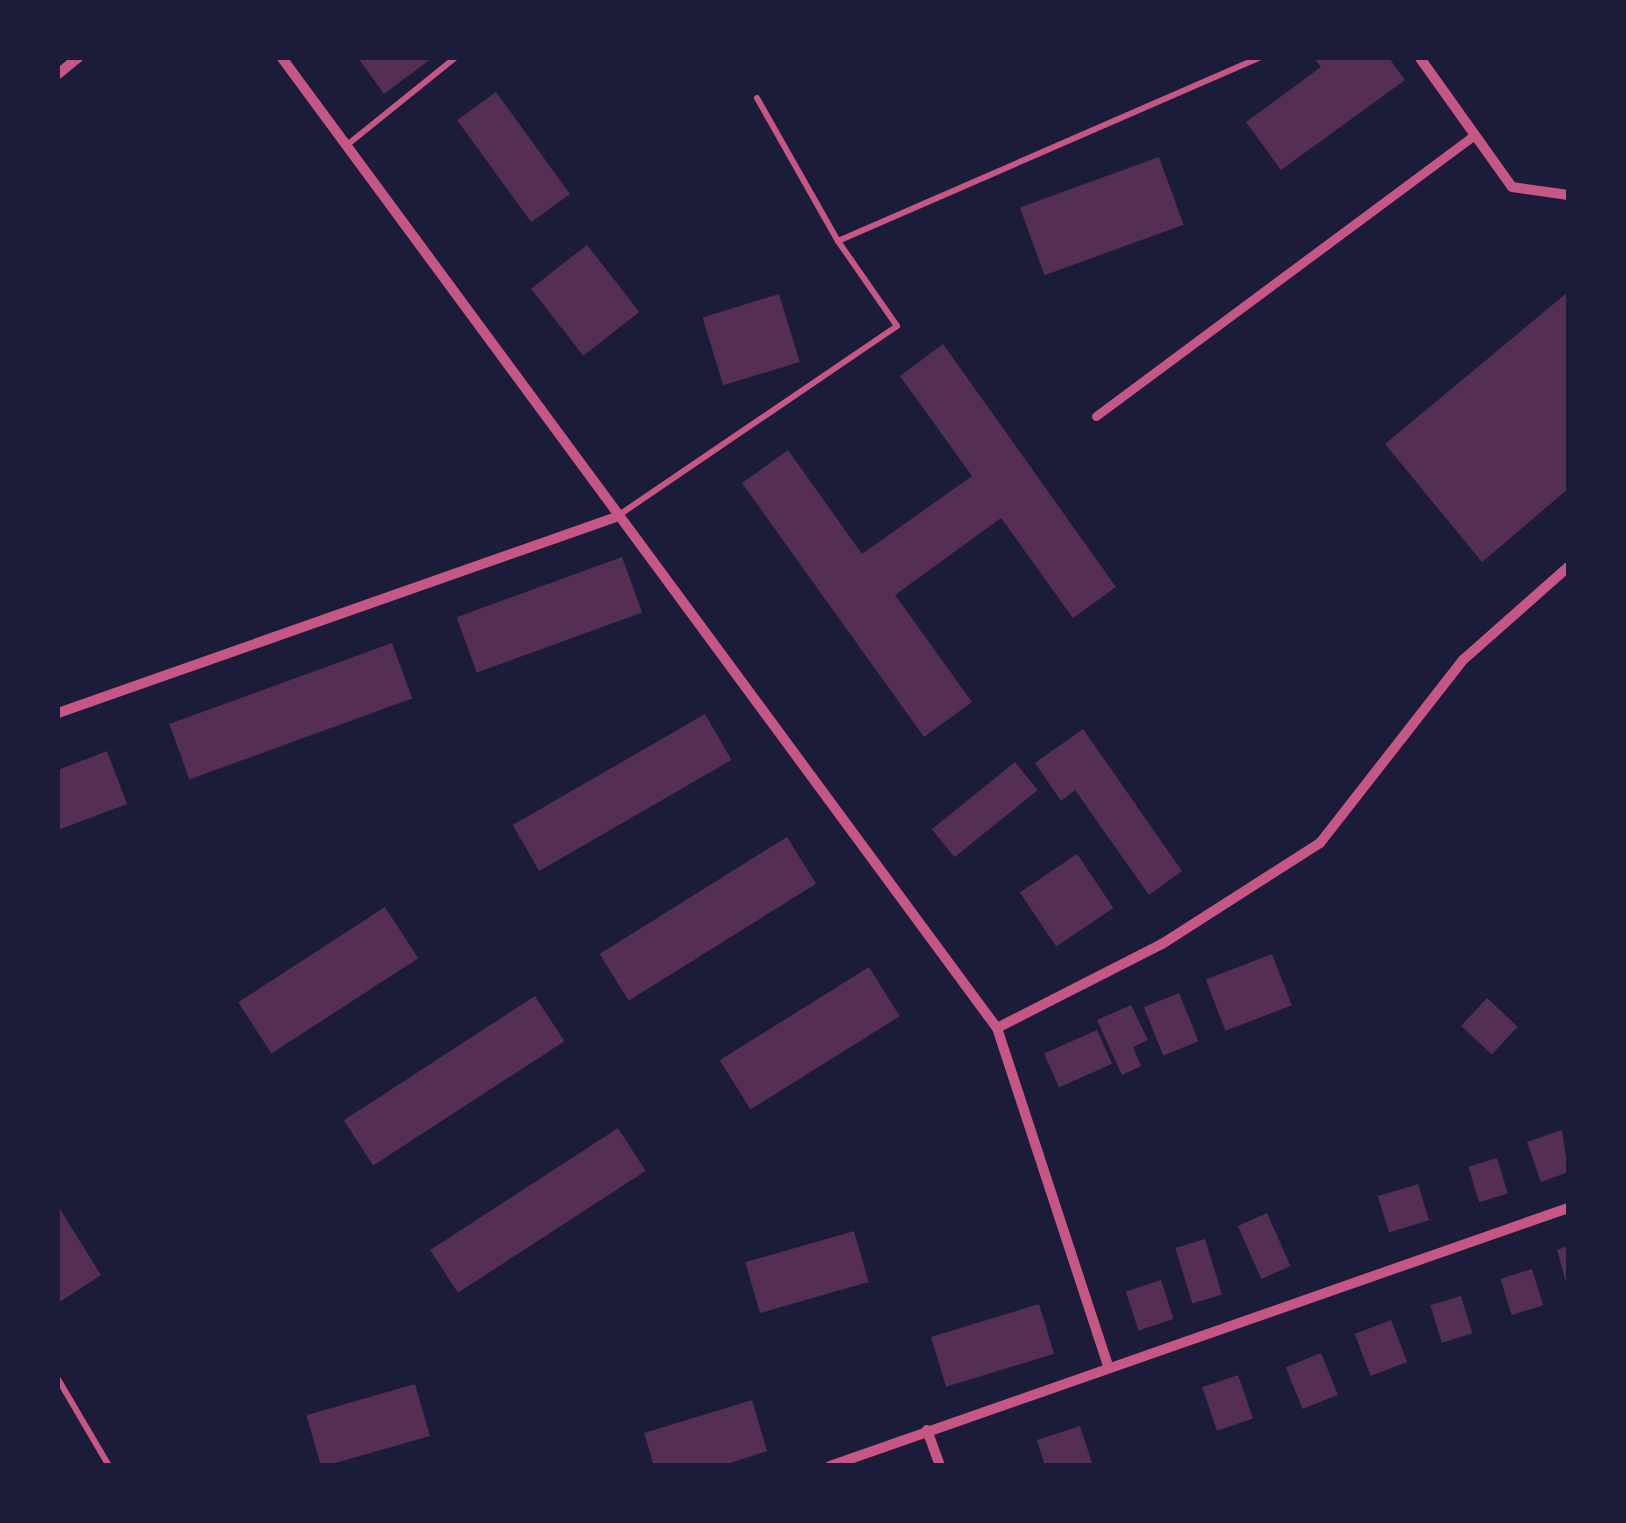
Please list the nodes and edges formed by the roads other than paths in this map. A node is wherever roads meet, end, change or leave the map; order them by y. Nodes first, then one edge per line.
1 (78, 58) edge
2 (282, 58) edge
3 (455, 58) edge
4 (1258, 58) edge
5 (1420, 58) edge
6 (58, 74) edge
7 (756, 98) dead end
8 (1476, 136) junction
9 (346, 146) junction
10 (1568, 194) edge
11 (838, 241) junction
12 (1096, 416) dead end
13 (618, 516) junction
14 (1568, 567) edge
15 (58, 714) edge
16 (996, 1028) junction
17 (1568, 1208) edge
18 (1110, 1368) junction
19 (58, 1379) edge
20 (928, 1430) junction
21 (108, 1466) edge
22 (830, 1466) edge
23 (940, 1466) edge

1 - 6 street
2 - 9 street
3 - 9 lane
4 - 11 lane
5 - 8 street
7 - 11 lane
8 - 10 street
8 - 12 street
9 - 13 street
11 - 13 lane
13 - 15 street
13 - 16 street
14 - 16 street
16 - 18 street
17 - 18 street
18 - 20 street
19 - 21 lane
20 - 22 street
20 - 23 street

